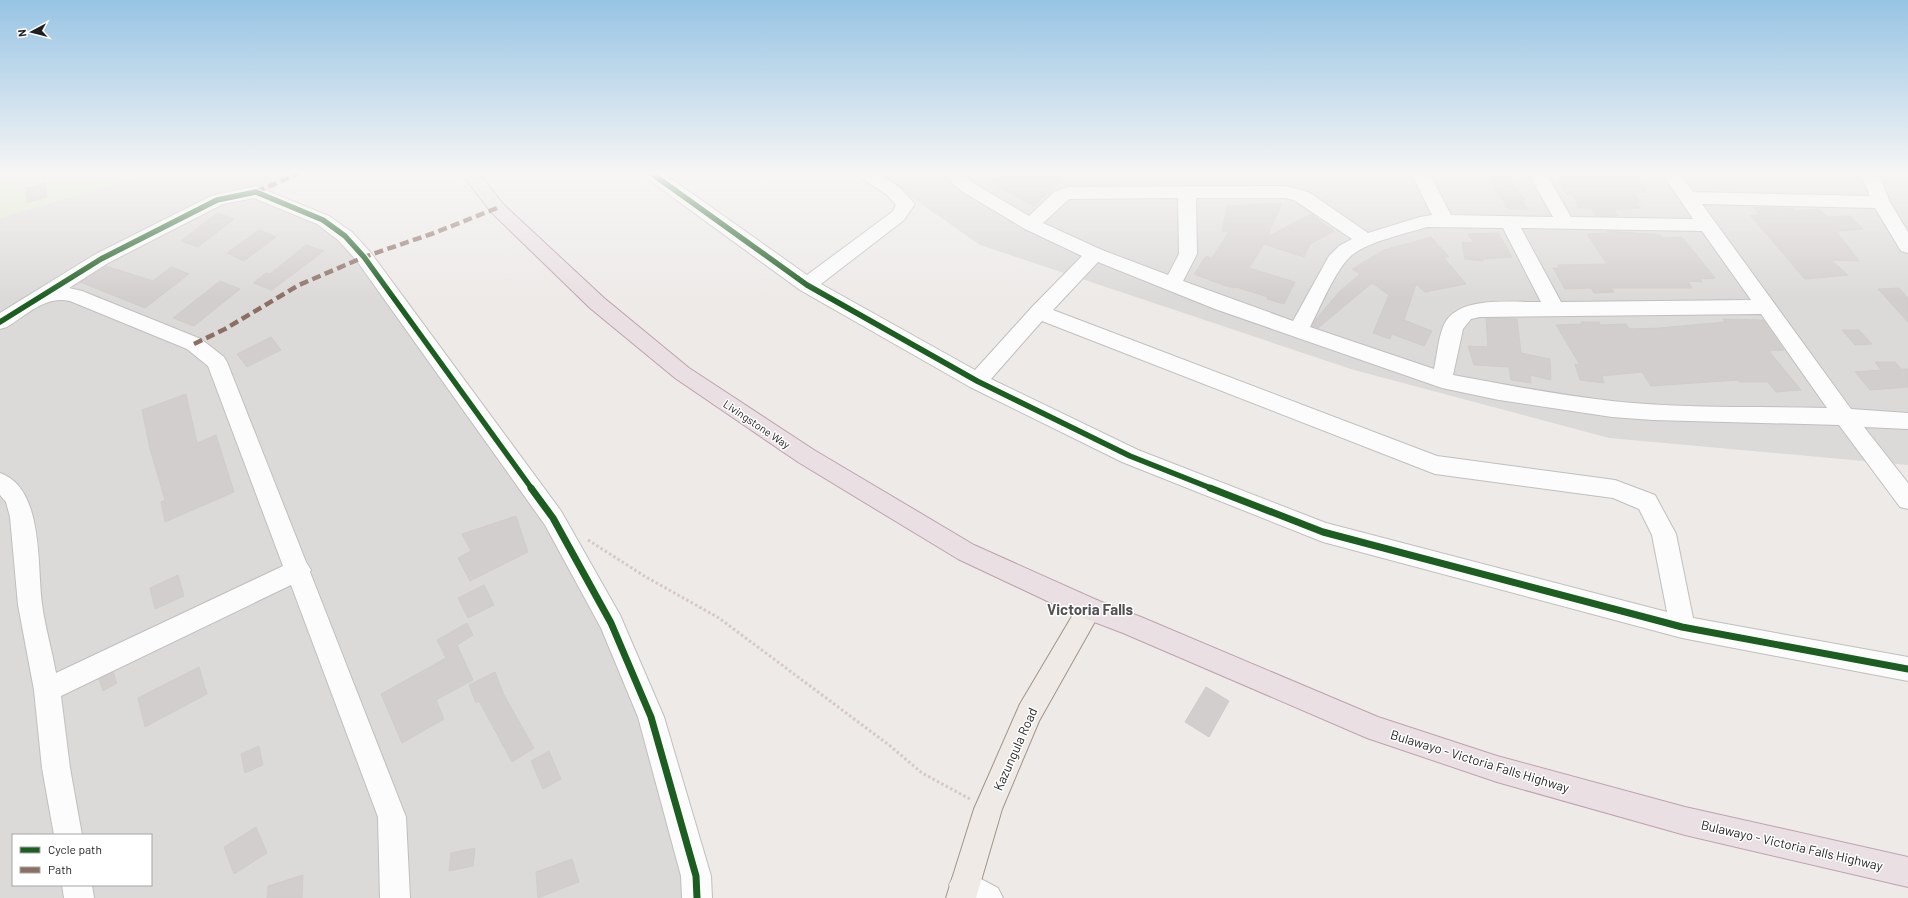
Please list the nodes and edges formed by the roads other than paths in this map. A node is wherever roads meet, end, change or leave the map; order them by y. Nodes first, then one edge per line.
1 (188, 215) edge
2 (311, 215) edge
3 (504, 215) edge
4 (709, 215) edge
5 (899, 215) edge
6 (1014, 215) edge
7 (1041, 215) edge
8 (1188, 215) edge
9 (1329, 215) edge
10 (1441, 215) edge
11 (1561, 215) edge
12 (1700, 215) edge
13 (1889, 215) edge
14 (1444, 220) junction
15 (1509, 222) junction
16 (1566, 224) junction
17 (1031, 225) junction
18 (1707, 225) junction
19 (1366, 240) junction
20 (1908, 247) edge
21 (1094, 254) junction
22 (807, 285) junction
23 (1172, 285) junction
24 (48, 294) junction
25 (1766, 307) junction
26 (1555, 310) junction
27 (1039, 312) junction
28 (0, 322) edge
29 (1298, 330) junction
30 (1442, 380) junction
31 (977, 381) junction
32 (1845, 417) junction
33 (1908, 421) edge
34 (0, 482) edge
35 (1908, 500) edge
36 (299, 570) junction
37 (1090, 609) junction
38 (1682, 627) junction
39 (1908, 669) edge
40 (46, 690) junction
41 (68, 834) edge
42 (1908, 872) edge
43 (77, 886) edge
44 (971, 894) edge
45 (78, 898) edge
46 (395, 898) edge
47 (697, 898) edge

1 - 24 street
2 - 47 street
3 - 37 highway, Livingstone Way
4 - 22 street
5 - 22 street
6 - 17 street
7 - 17 street
8 - 23 street
9 - 19 street
10 - 14 street
11 - 16 street
12 - 18 street
13 - 20 street
14 - 15 street
14 - 19 street
15 - 16 street
15 - 26 street
16 - 18 street
17 - 21 street
18 - 25 street
19 - 29 street
21 - 23 street
21 - 27 street
22 - 31 street
23 - 29 street
24 - 28 street
24 - 36 street
25 - 26 street
25 - 32 street
26 - 30 street
27 - 31 street
27 - 38 street
29 - 30 street
30 - 32 street
31 - 38 street
32 - 33 street
32 - 35 street
34 - 40 street
36 - 40 street
36 - 46 street
37 - 42 highway, Bulawayo - Victoria Falls Highway
37 - 44 main road, Kazungula Road
38 - 39 street
40 - 41 street
43 - 45 street

